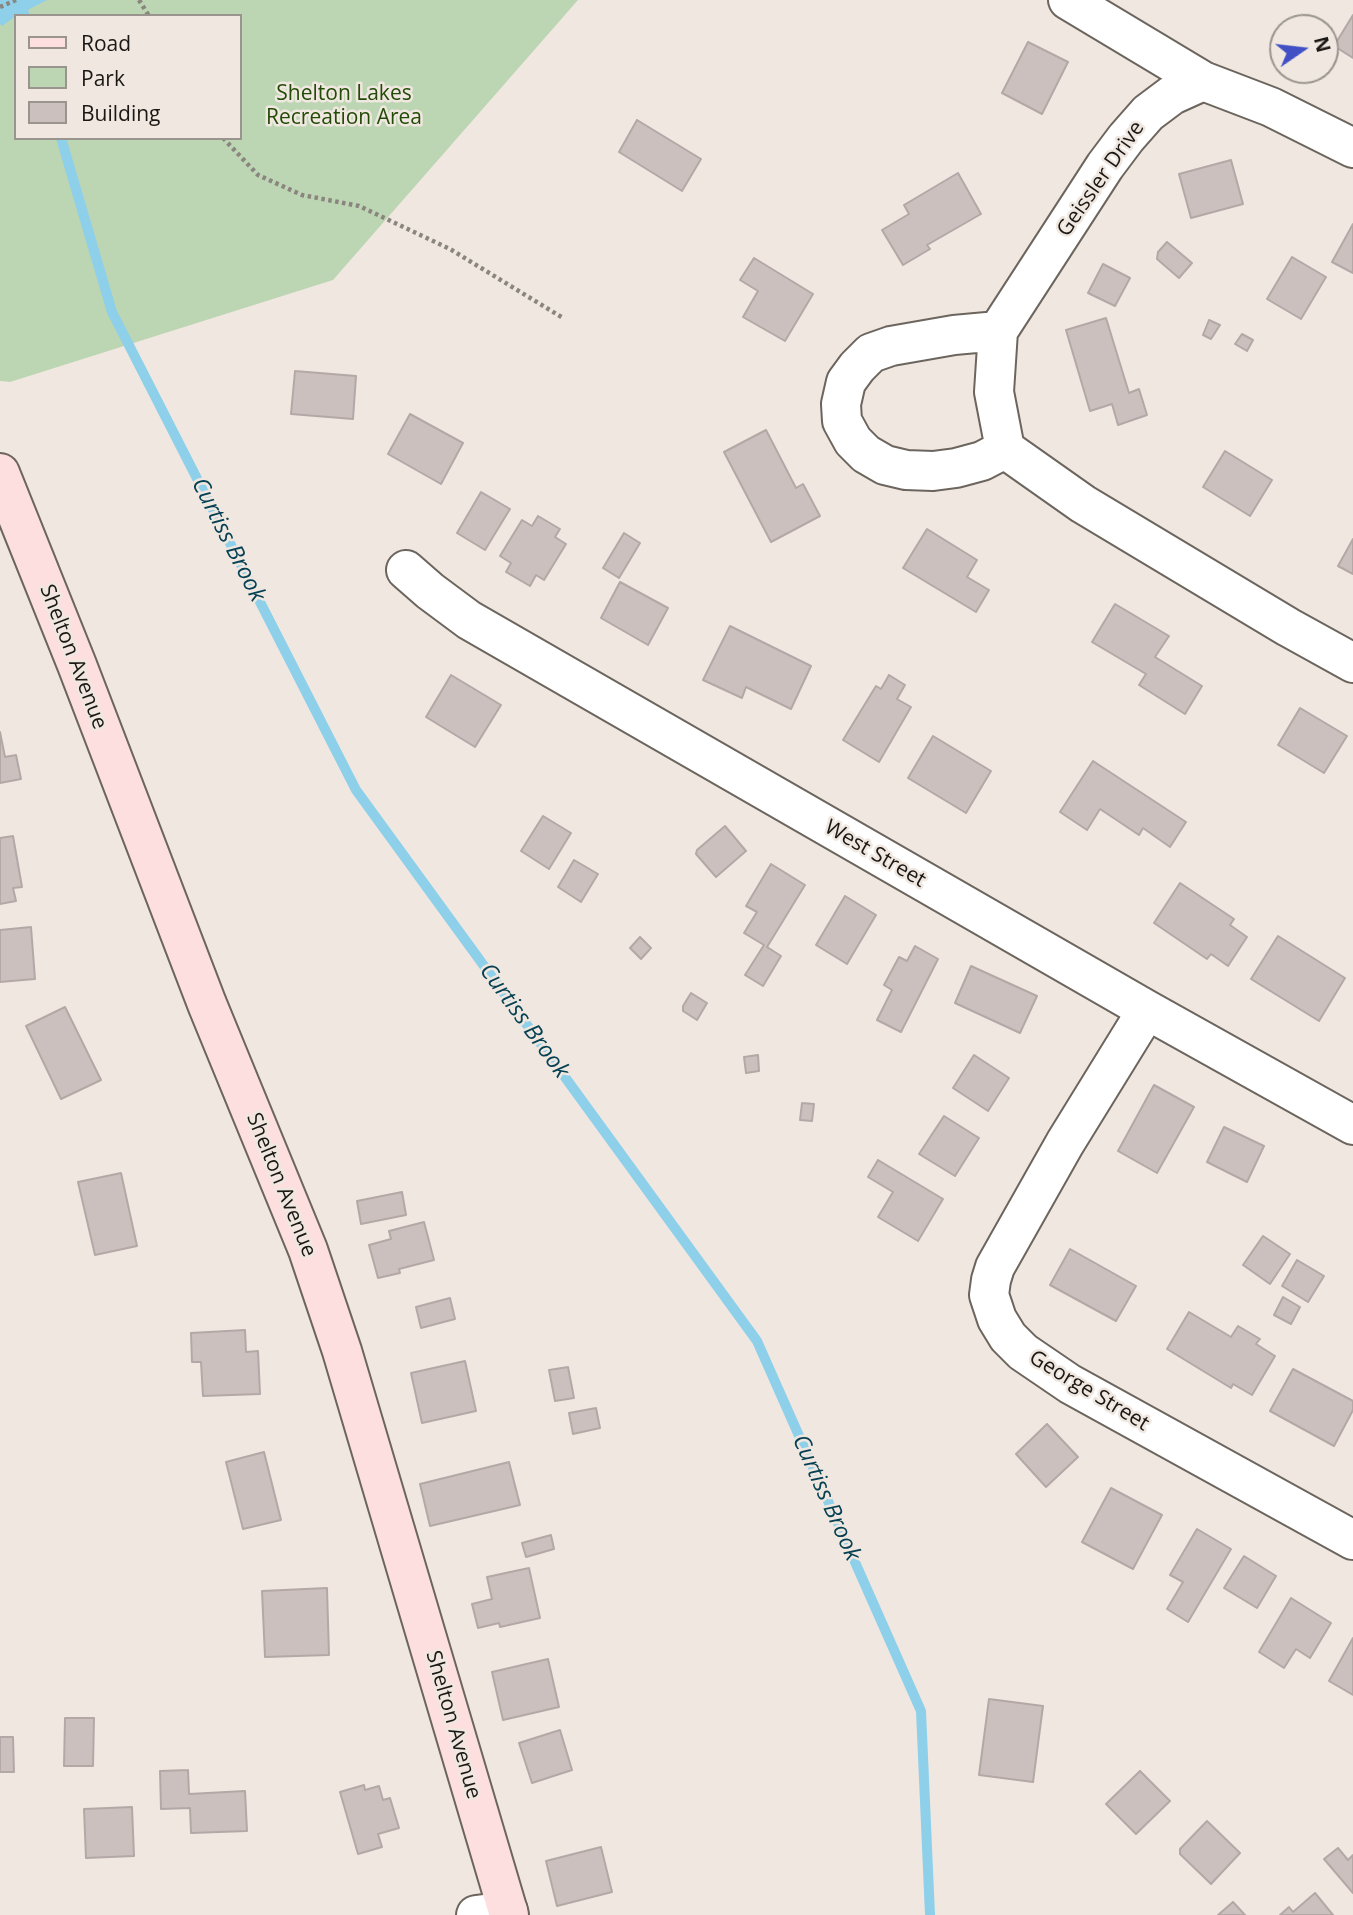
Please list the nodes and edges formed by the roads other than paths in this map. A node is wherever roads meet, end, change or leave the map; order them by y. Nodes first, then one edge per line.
1 (1068, 0) edge
2 (1203, 81) junction
3 (1353, 148) edge
4 (998, 331) junction
5 (1005, 449) junction
6 (0, 473) edge
7 (406, 570) dead end
8 (1353, 663) edge
9 (1147, 1010) junction
10 (1353, 1125) edge
11 (1353, 1540) edge
12 (498, 1914) edge

1 - 2 street
2 - 3 street
2 - 4 street, Geissler Drive
4 - 5 street, Geissler Drive
4 - 5 street
5 - 8 street
6 - 12 main road, Shelton Avenue
7 - 9 street, West Street
9 - 10 street, West Street
9 - 11 street, George Street

